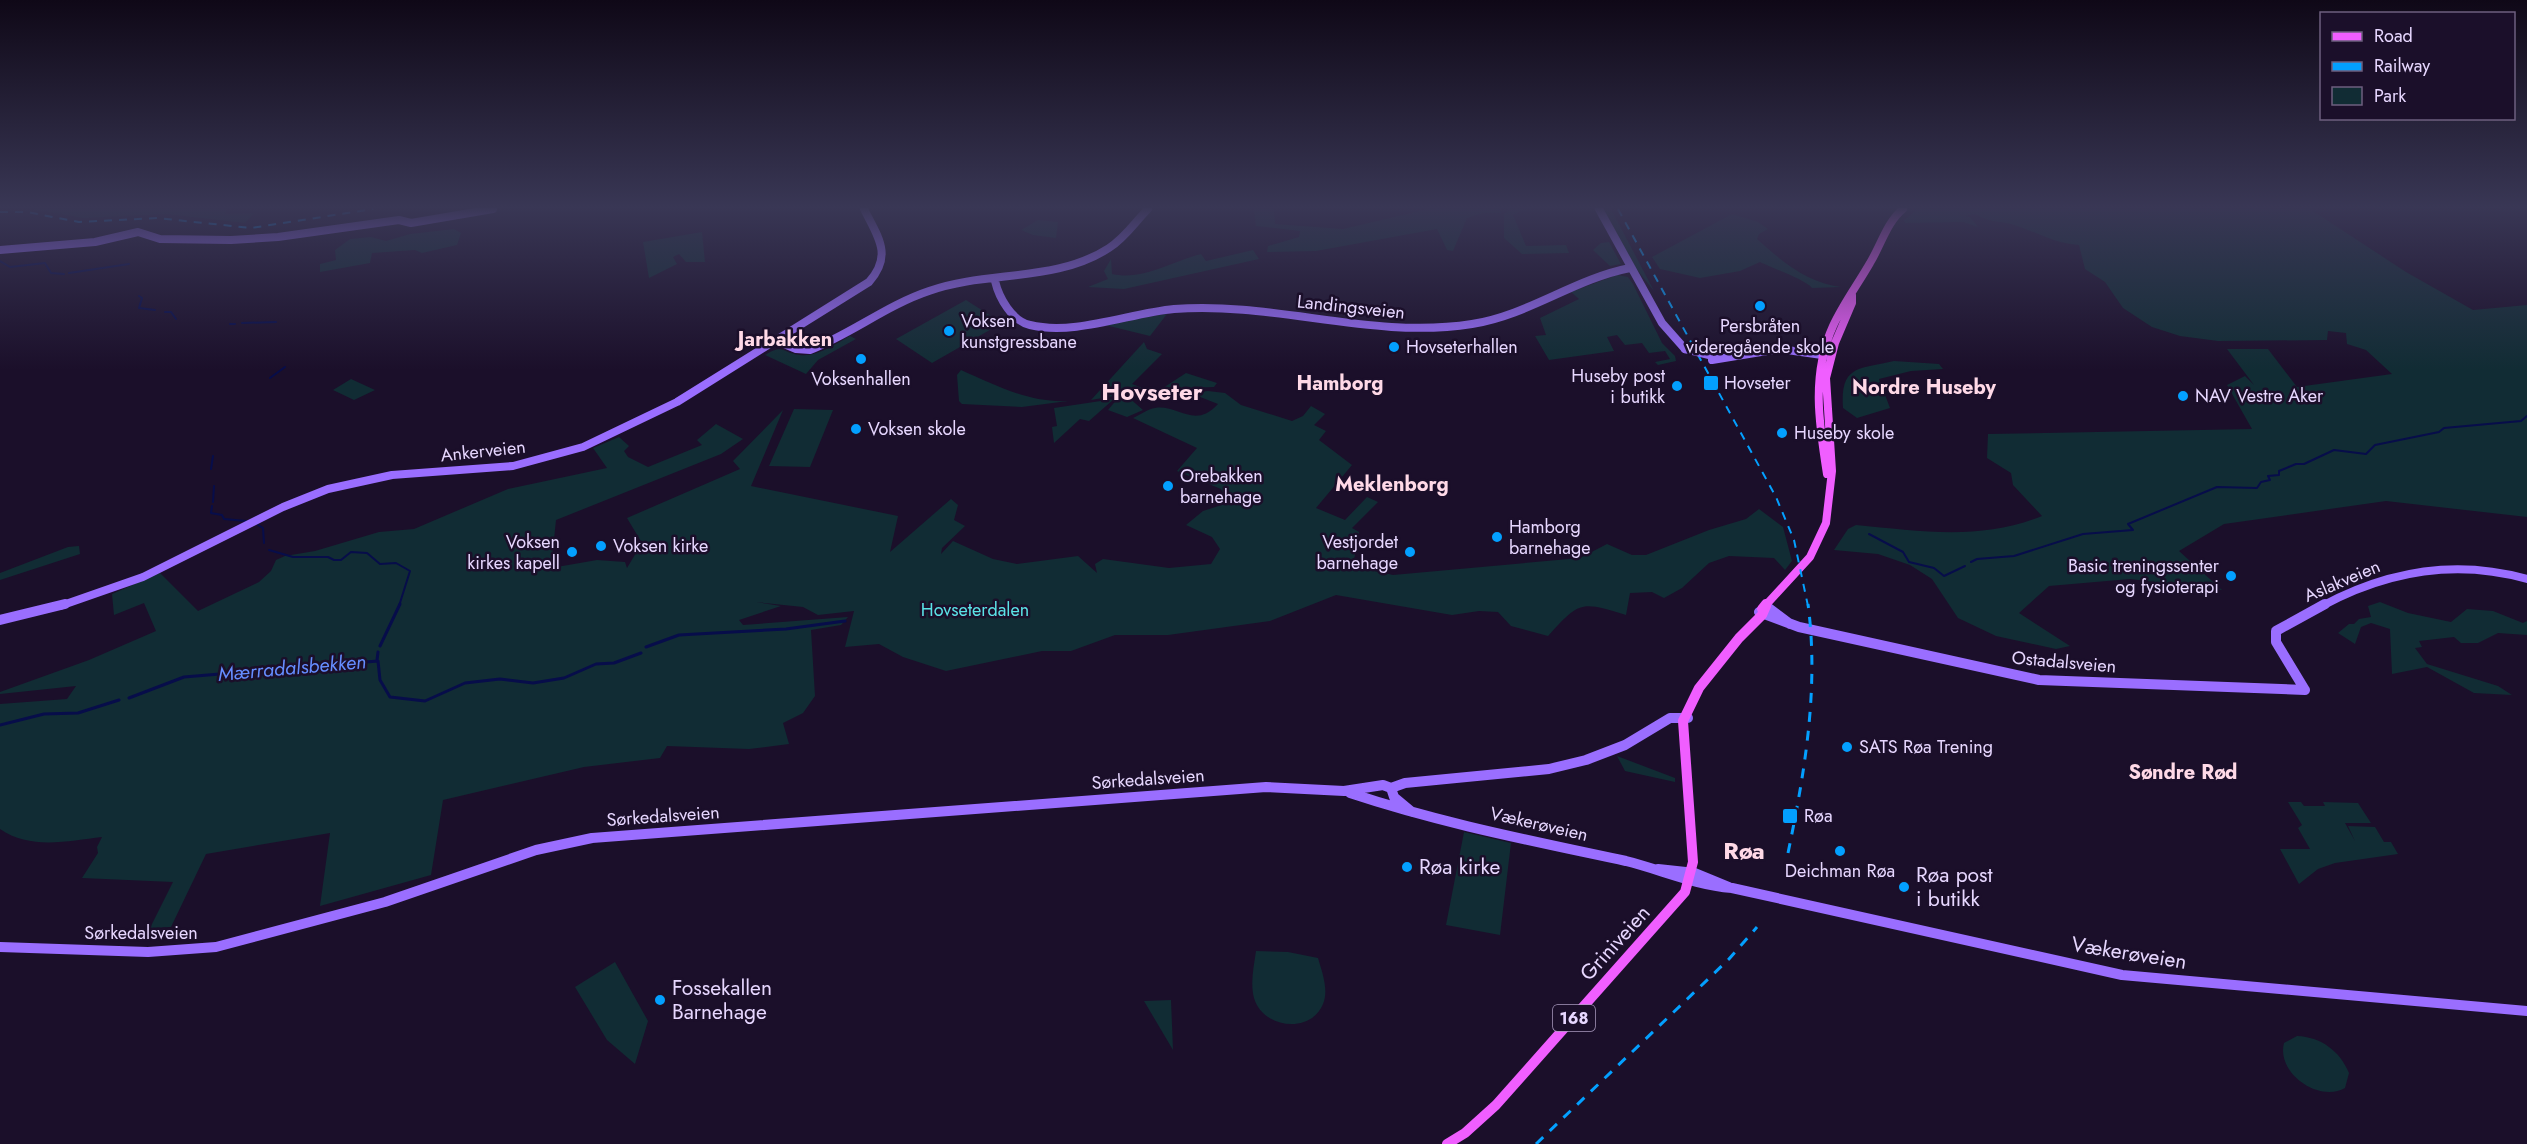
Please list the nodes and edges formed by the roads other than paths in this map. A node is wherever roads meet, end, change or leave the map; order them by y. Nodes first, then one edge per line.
1 (882, 262) edge
2 (1078, 262) edge
3 (1627, 262) edge
4 (1869, 262) edge
5 (1631, 270) junction
6 (1000, 279) junction
7 (777, 341) junction
8 (1828, 358) junction
9 (2527, 579) edge
10 (1762, 611) junction
11 (0, 620) edge
12 (2305, 690) joint
13 (1686, 720) junction
14 (1373, 793) junction
15 (1393, 793) junction
16 (1385, 804) junction
17 (1412, 812) junction
18 (1691, 877) junction
19 (0, 947) edge
20 (2527, 1011) edge
21 (1447, 1144) edge

1 - 7 street, Ankerveien
2 - 6 street
3 - 5 street
4 - 8 main road
5 - 6 street, Landingsveien
5 - 8 street
6 - 7 street
7 - 11 street, Ankerveien
8 - 10 main road
9 - 12 street, Aslakveien
10 - 12 street, Ostadalsveien
10 - 13 main road
13 - 15 street
13 - 18 main road
14 - 15 street
14 - 16 street, Vækerøveien
14 - 19 street, Sørkedalsveien
15 - 16 street
15 - 17 street, Vækerøveien
16 - 17 street, Vækerøveien
17 - 18 street, Vækerøveien
18 - 20 street, Vækerøveien
18 - 21 main road, Griniveien / 168

